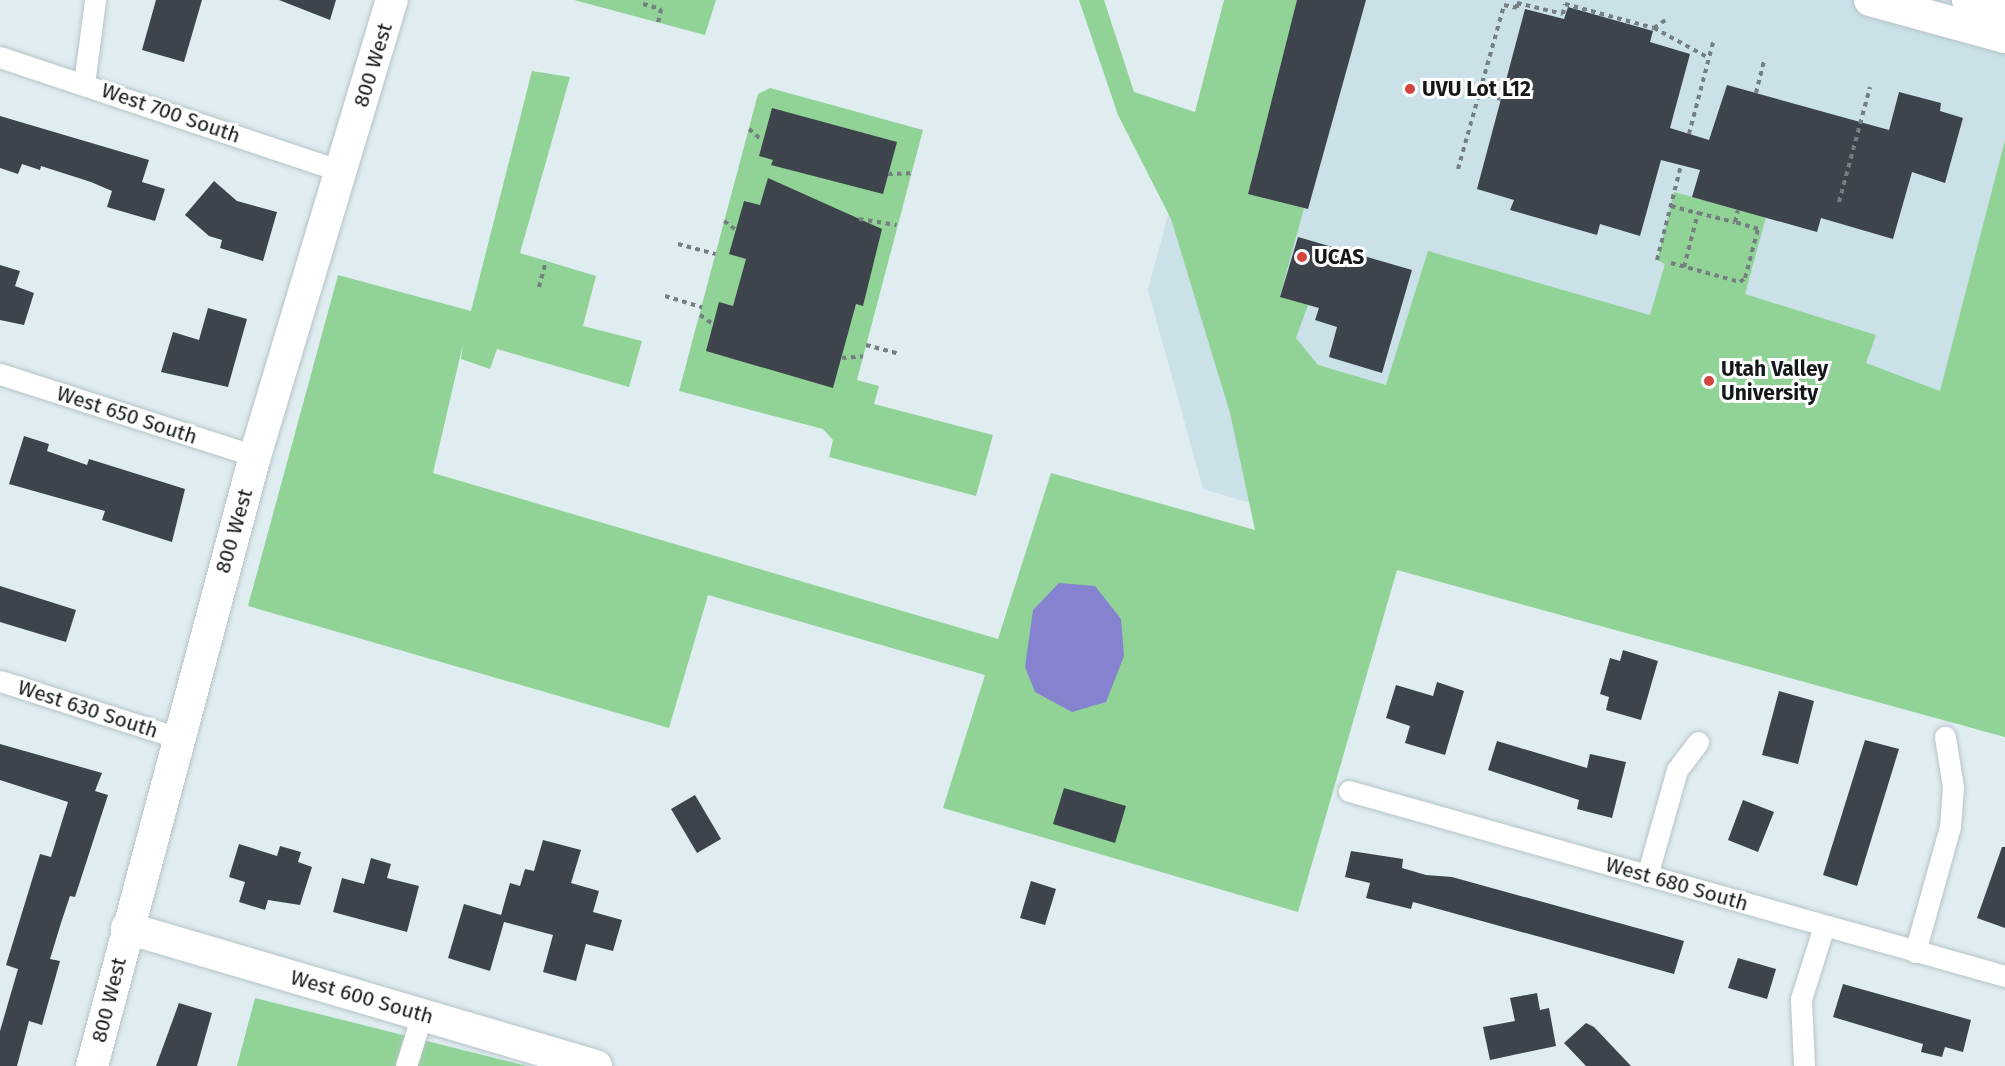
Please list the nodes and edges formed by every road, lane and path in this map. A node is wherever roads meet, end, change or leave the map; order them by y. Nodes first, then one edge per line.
1 (95, 0) edge
2 (392, 0) edge
3 (1581, 0) edge
4 (1869, 0) edge
5 (643, 4) dead end
6 (1579, 8) junction
7 (1957, 10) edge
8 (2005, 10) edge
9 (1667, 19) dead end
10 (658, 23) dead end
11 (2005, 24) edge
12 (1654, 28) junction
13 (2005, 37) edge
14 (1714, 39) dead end
15 (0, 57) edge
16 (1709, 58) junction
17 (1765, 58) dead end
18 (84, 84) junction
19 (1870, 87) dead end
20 (1480, 93) junction
21 (1756, 93) dead end
22 (1501, 99) dead end
23 (748, 129) dead end
24 (1689, 134) dead end
25 (763, 141) dead end
26 (1681, 165) dead end
27 (1458, 169) dead end
28 (341, 171) junction
29 (911, 173) dead end
30 (888, 174) dead end
31 (1839, 202) dead end
32 (1671, 206) junction
33 (1738, 210) dead end
34 (1698, 213) junction
35 (859, 219) dead end
36 (724, 221) dead end
37 (1735, 222) junction
38 (897, 225) dead end
39 (736, 230) dead end
40 (678, 244) dead end
41 (716, 254) dead end
42 (1657, 260) dead end
43 (546, 261) dead end
44 (1671, 263) dead end
45 (1684, 267) junction
46 (539, 287) dead end
47 (665, 296) dead end
48 (702, 307) dead end
49 (700, 315) dead end
50 (713, 324) dead end
51 (866, 345) dead end
52 (899, 354) dead end
53 (864, 356) dead end
54 (842, 358) dead end
55 (0, 374) edge
56 (255, 456) junction
57 (0, 681) edge
58 (176, 737) junction
59 (1945, 737) dead end
60 (1698, 742) dead end
61 (1349, 791) dead end
62 (1647, 876) junction
63 (1824, 926) junction
64 (127, 928) junction
65 (1915, 952) junction
66 (2005, 976) edge
67 (422, 1014) junction
68 (92, 1066) edge
69 (406, 1066) edge
70 (596, 1066) edge
71 (1804, 1066) edge

1 - 18 street
2 - 28 street, 800 West
3 - 6 path
4 - 7 street
5 - 10 path
6 - 12 path
6 - 20 path
7 - 8 street
7 - 11 street
7 - 13 street
9 - 12 path
12 - 16 path
14 - 16 path
15 - 18 street, West 700 South
16 - 24 path
17 - 21 path
18 - 28 street, West 700 South
19 - 31 path
20 - 22 path
20 - 27 path
23 - 25 path
26 - 32 path
28 - 56 street, 800 West
29 - 30 path
32 - 34 path
32 - 42 path
33 - 37 path
34 - 37 path
34 - 45 path
35 - 38 path
36 - 39 path
37 - 45 path
40 - 41 path
43 - 46 path
44 - 45 path
47 - 48 path
49 - 50 path
51 - 52 path
53 - 54 path
55 - 56 street, West 650 South
56 - 58 street, 800 West
57 - 58 street, West 630 South
58 - 64 street, 800 West
59 - 65 street
60 - 62 street
61 - 62 street, West 680 South
62 - 63 street, West 680 South
63 - 65 street, West 680 South
63 - 71 street
64 - 67 street, West 600 South
64 - 68 street, 800 West
65 - 66 street, West 680 South
67 - 69 street
67 - 70 street, West 600 South

